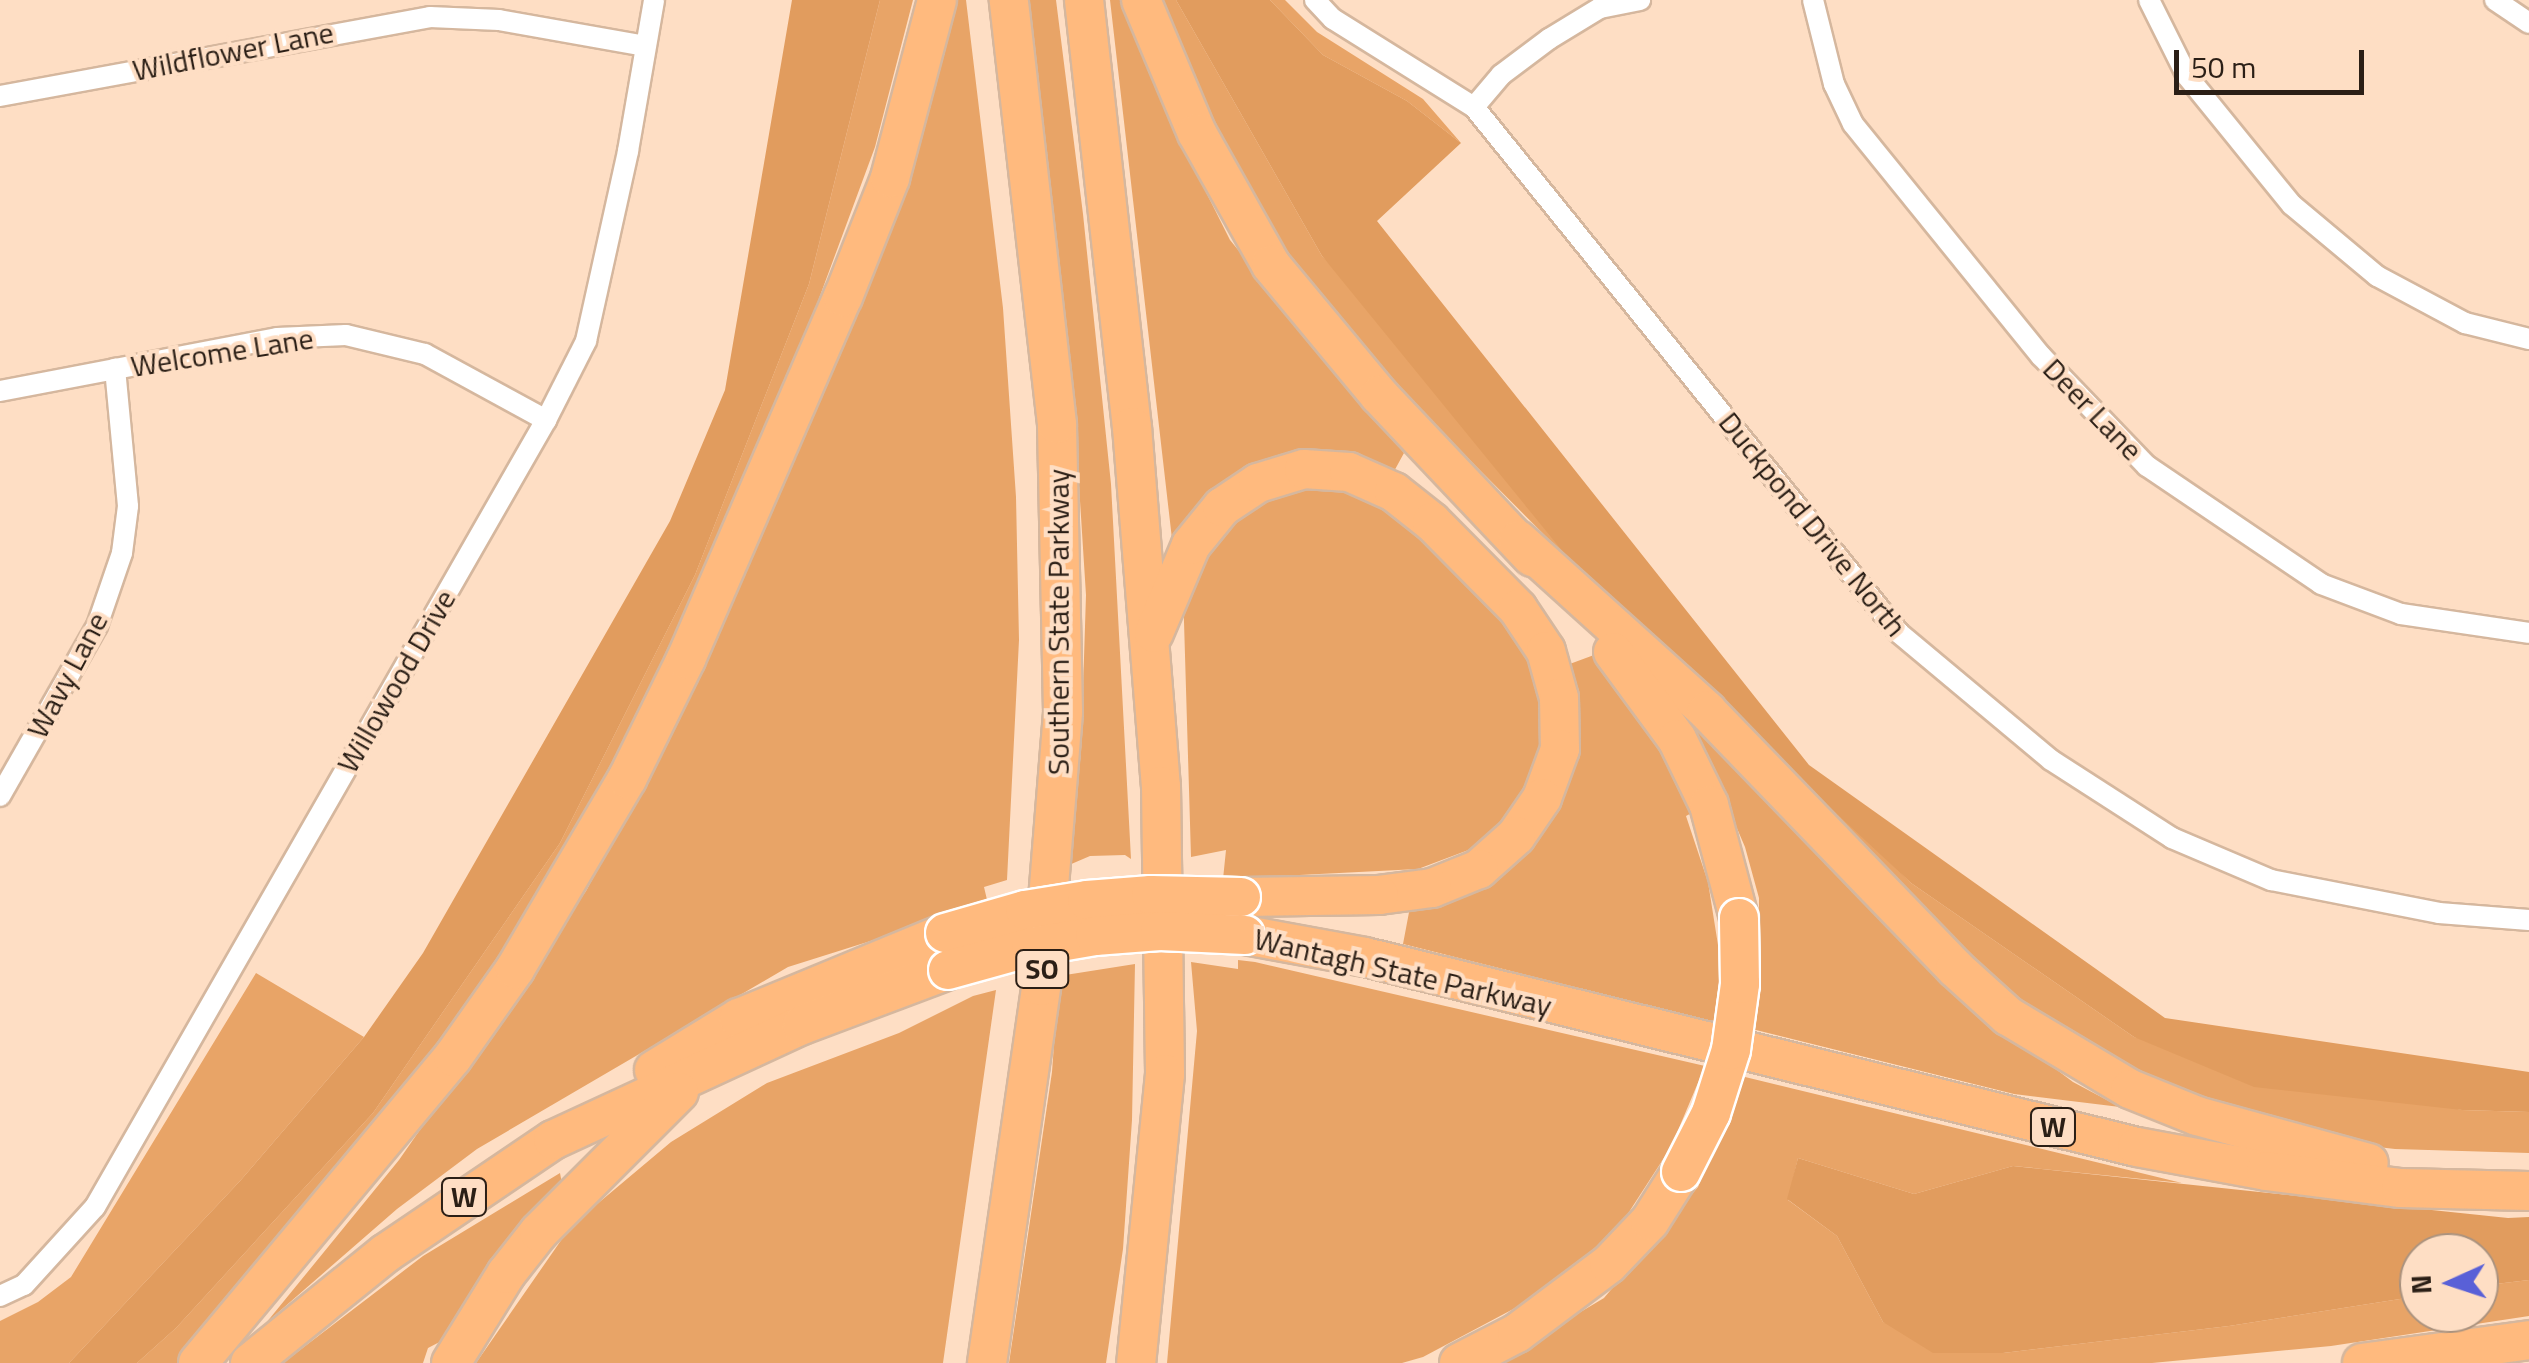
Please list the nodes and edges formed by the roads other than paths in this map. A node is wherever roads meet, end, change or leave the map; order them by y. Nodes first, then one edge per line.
1 (654, 0) edge
2 (937, 0) edge
3 (1009, 0) edge
4 (1084, 0) edge
5 (1141, 0) edge
6 (1315, 0) edge
7 (1640, 0) edge
8 (1813, 0) edge
9 (2149, 0) edge
10 (2494, 0) edge
11 (2529, 23) edge
12 (644, 46) junction
13 (0, 96) edge
14 (1474, 107) junction
15 (2529, 340) edge
16 (115, 370) junction
17 (0, 391) edge
18 (546, 420) junction
19 (1518, 540) junction
20 (2529, 634) edge
21 (1151, 640) junction
22 (0, 796) edge
23 (2529, 920) edge
24 (947, 952) junction
25 (702, 1069) junction
26 (553, 1140) junction
27 (2529, 1191) edge
28 (0, 1296) edge
29 (2529, 1340) edge
30 (198, 1363) edge
31 (250, 1363) edge
32 (451, 1363) edge
33 (988, 1363) edge
34 (1136, 1363) edge
35 (1459, 1363) edge
36 (2362, 1363) edge

1 - 12 street, Willowood Drive
2 - 30 highway
3 - 33 highway, Southern State Parkway / SO
4 - 21 highway
5 - 19 highway
6 - 14 street, Duckpond Drive North
7 - 14 street
8 - 20 street, Deer Lane
9 - 15 street
10 - 11 street
12 - 13 street, Wildflower Lane
12 - 18 street, Willowood Drive
14 - 23 street, Duckpond Drive North
16 - 17 street, Welcome Lane
16 - 18 street, Welcome Lane
16 - 22 street, Wavy Lane
18 - 28 street, Willowood Drive
19 - 27 highway
19 - 35 highway, bridge
21 - 24 highway, bridge
21 - 34 highway
24 - 25 highway, Wantagh State Parkway / W
24 - 26 highway
24 - 27 highway, Wantagh State Parkway / W, bridge
25 - 26 highway, Wantagh State Parkway / W
25 - 32 highway
26 - 31 highway, Wantagh State Parkway / W
29 - 36 highway

